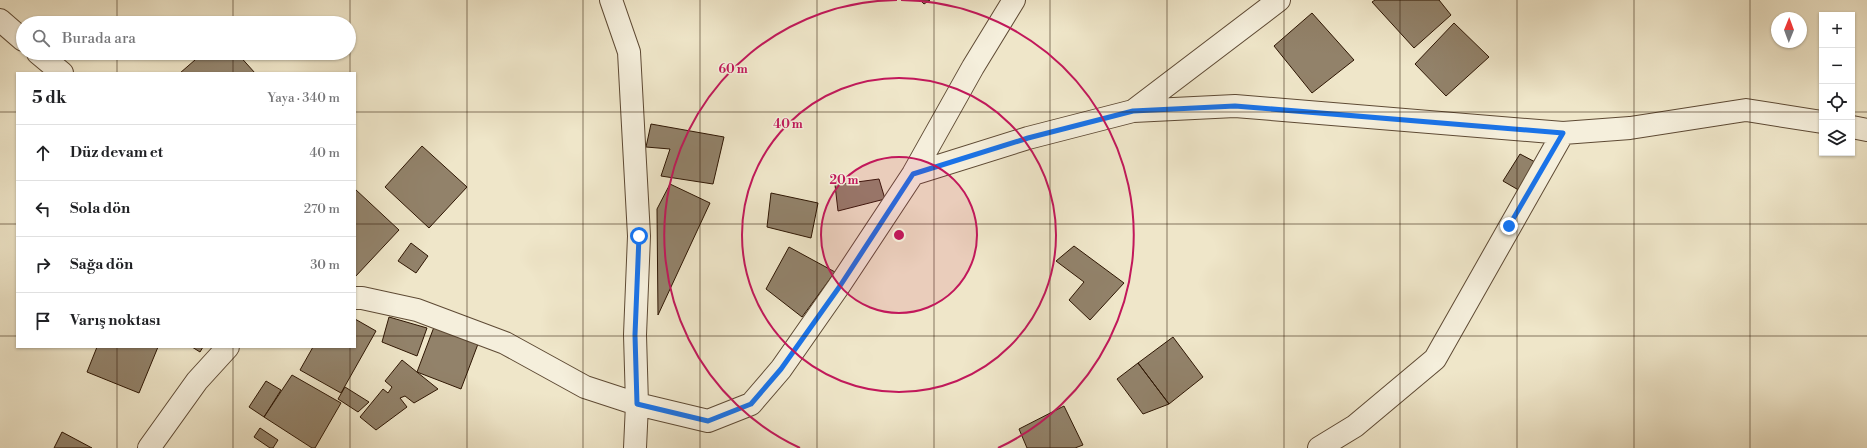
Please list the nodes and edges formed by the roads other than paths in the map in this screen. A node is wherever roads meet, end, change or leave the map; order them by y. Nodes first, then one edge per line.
1 (611, 0) edge
2 (1014, 0) edge
3 (1279, 0) edge
4 (0, 20) edge
5 (16, 34) edge
6 (46, 60) edge
7 (61, 72) edge
8 (1133, 111) junction
9 (1819, 122) edge
10 (1855, 128) edge
11 (1867, 130) edge
12 (1563, 133) junction
13 (913, 174) junction
14 (356, 298) edge
15 (227, 348) edge
16 (637, 404) junction
17 (149, 448) edge
18 (635, 448) edge
19 (1319, 448) edge

1 - 16 street
2 - 13 street
3 - 8 street
4 - 5 street
6 - 7 street
8 - 12 street
8 - 13 street
9 - 12 street
10 - 11 street
12 - 19 street
13 - 16 street
14 - 16 street
15 - 17 street
16 - 18 street

